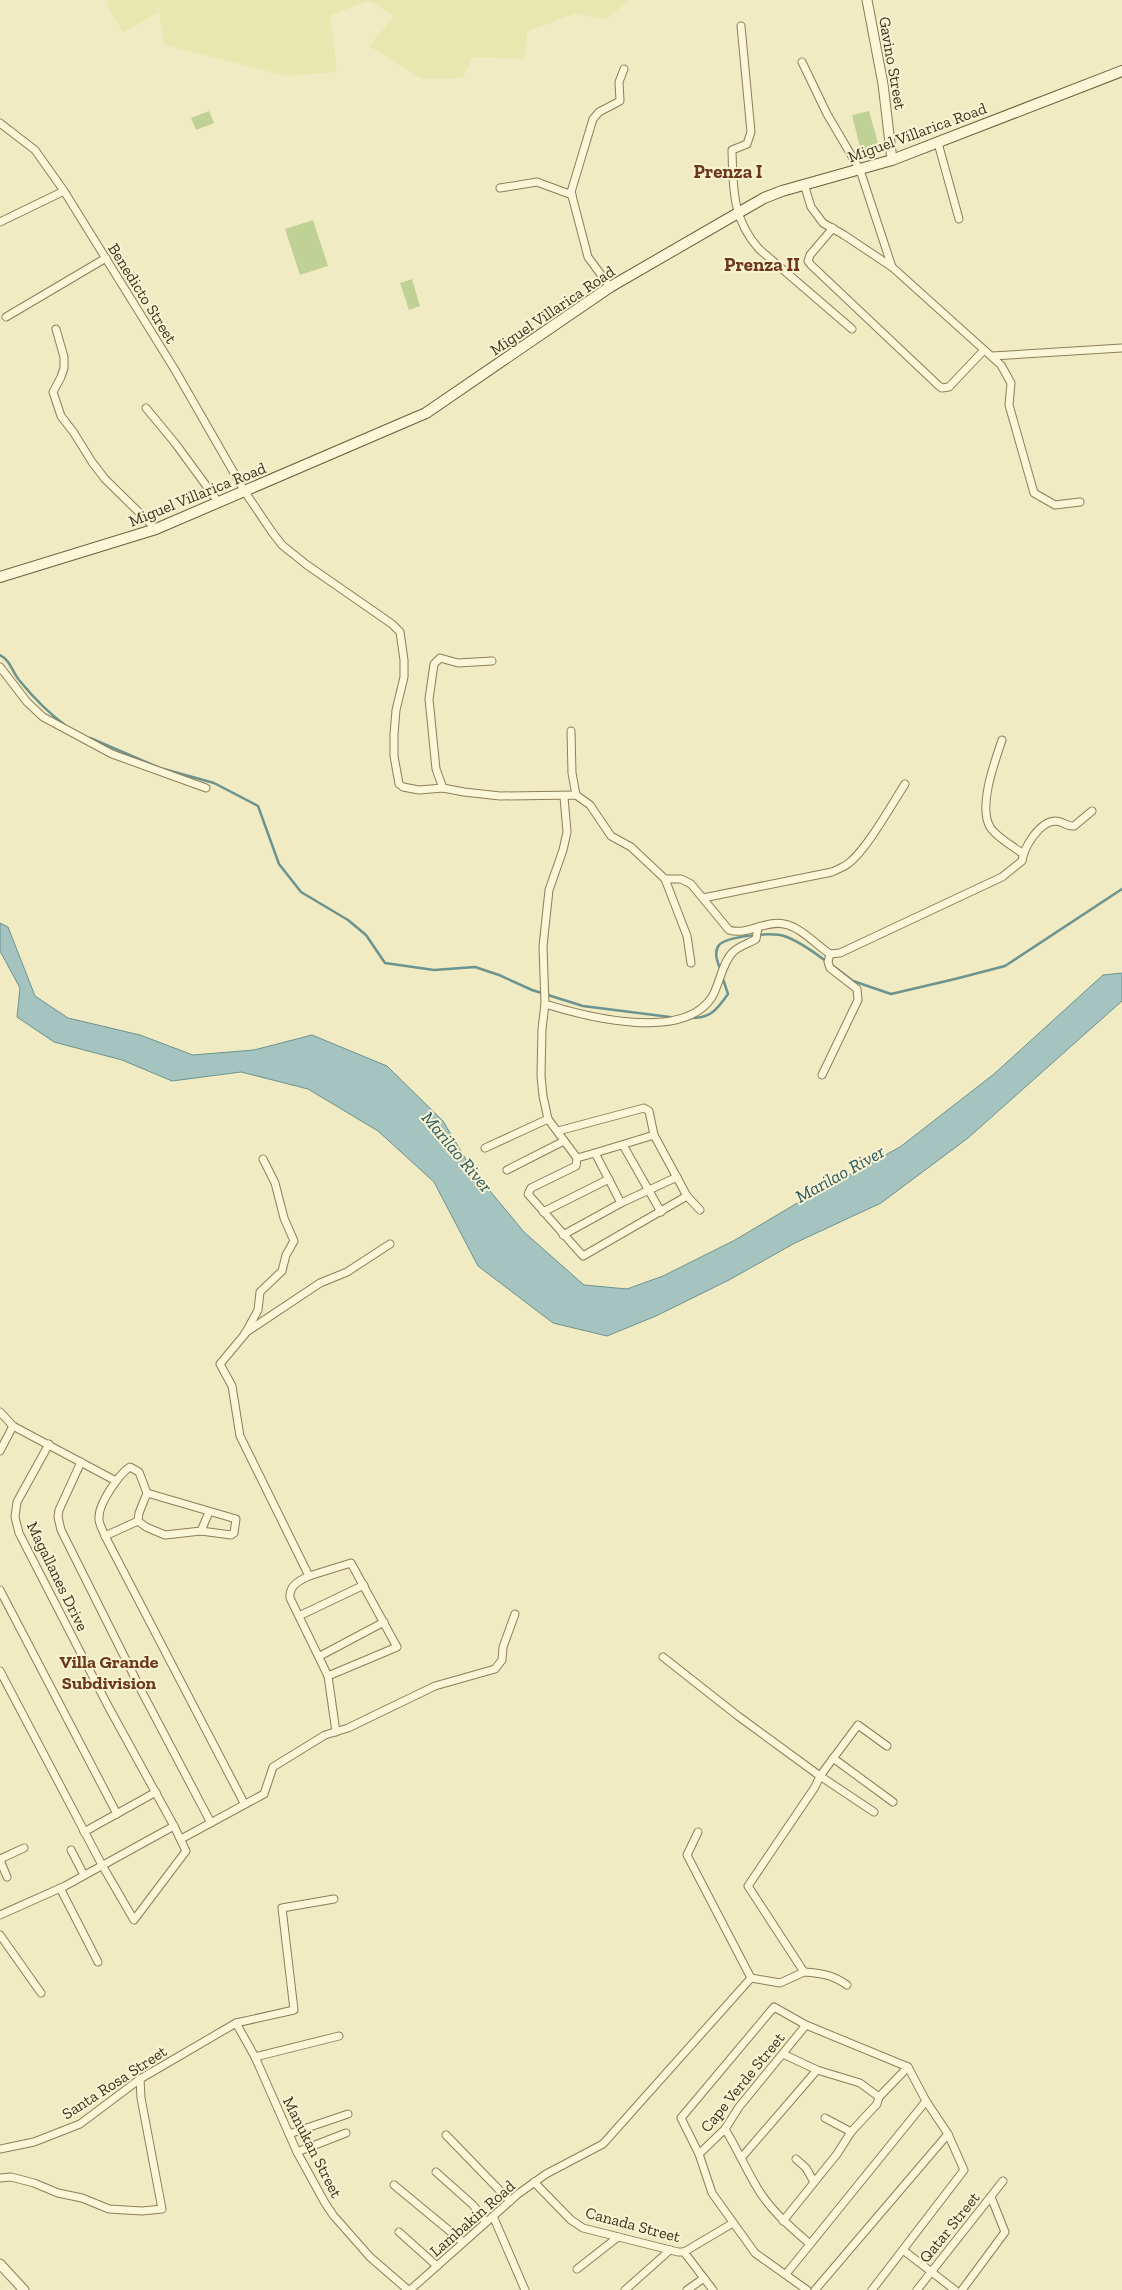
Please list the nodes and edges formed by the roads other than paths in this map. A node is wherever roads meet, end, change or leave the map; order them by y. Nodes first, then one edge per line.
1 (867, 0) edge
2 (741, 26) dead end
3 (802, 62) dead end
4 (624, 69) dead end
5 (1122, 71) edge
6 (0, 123) edge
7 (938, 143) junction
8 (892, 160) junction
9 (860, 170) junction
10 (804, 184) junction
11 (500, 188) dead end
12 (64, 191) junction
13 (572, 194) junction
14 (738, 214) junction
15 (959, 219) dead end
16 (0, 222) edge
17 (833, 228) junction
18 (106, 258) junction
19 (892, 267) junction
20 (610, 288) junction
21 (6, 317) dead end
22 (56, 329) dead end
23 (852, 329) dead end
24 (1122, 348) edge
25 (984, 350) junction
26 (992, 356) junction
27 (146, 408) dead end
28 (245, 492) junction
29 (1080, 502) dead end
30 (219, 503) junction
31 (156, 529) junction
32 (0, 577) edge
33 (492, 661) dead end
34 (0, 667) edge
35 (571, 731) dead end
36 (1002, 740) dead end
37 (905, 784) dead end
38 (206, 788) dead end
39 (444, 788) junction
40 (576, 795) junction
41 (564, 797) junction
42 (1092, 810) dead end
43 (1023, 854) junction
44 (665, 879) junction
45 (703, 898) junction
46 (758, 927) junction
47 (830, 954) junction
48 (691, 963) dead end
49 (545, 1001) junction
50 (822, 1075) dead end
51 (548, 1119) junction
52 (558, 1132) junction
53 (654, 1135) junction
54 (564, 1141) junction
55 (624, 1145) junction
56 (485, 1148) dead end
57 (595, 1153) junction
58 (263, 1158) dead end
59 (578, 1158) junction
60 (507, 1170) dead end
61 (677, 1177) junction
62 (609, 1179) junction
63 (649, 1189) junction
64 (687, 1196) junction
65 (620, 1202) junction
66 (700, 1210) dead end
67 (542, 1212) junction
68 (661, 1212) junction
69 (563, 1235) junction
70 (390, 1244) dead end
71 (244, 1334) junction
72 (0, 1412) edge
73 (13, 1426) junction
74 (49, 1444) junction
75 (0, 1451) edge
76 (81, 1462) junction
77 (116, 1481) junction
78 (147, 1493) junction
79 (209, 1512) junction
80 (138, 1521) junction
81 (201, 1531) junction
82 (105, 1536) junction
83 (309, 1576) junction
84 (364, 1585) junction
85 (0, 1590) edge
86 (516, 1614) dead end
87 (299, 1616) junction
88 (384, 1622) junction
89 (320, 1656) junction
90 (663, 1657) dead end
91 (0, 1671) edge
92 (328, 1676) junction
93 (336, 1732) junction
94 (887, 1746) dead end
95 (833, 1758) junction
96 (820, 1776) junction
97 (156, 1792) junction
98 (894, 1802) dead end
99 (244, 1803) junction
100 (874, 1812) dead end
101 (116, 1814) junction
102 (211, 1823) junction
103 (174, 1826) junction
104 (84, 1832) junction
105 (698, 1832) dead end
106 (181, 1839) junction
107 (24, 1848) dead end
108 (71, 1850) dead end
109 (0, 1860) edge
110 (102, 1865) junction
111 (84, 1875) junction
112 (7, 1878) dead end
113 (60, 1888) junction
114 (334, 1899) dead end
115 (0, 1915) edge
116 (0, 1935) edge
117 (98, 1962) dead end
118 (804, 1972) junction
119 (751, 1978) junction
120 (847, 1985) dead end
121 (41, 1993) dead end
122 (236, 2023) junction
123 (806, 2026) junction
124 (340, 2036) dead end
125 (784, 2054) junction
126 (255, 2057) junction
127 (908, 2067) junction
128 (817, 2070) junction
129 (140, 2079) junction
130 (879, 2097) junction
131 (926, 2101) junction
132 (348, 2114) dead end
133 (825, 2118) dead end
134 (725, 2128) junction
135 (851, 2132) junction
136 (346, 2133) dead end
137 (289, 2134) junction
138 (948, 2134) junction
139 (446, 2135) dead end
140 (0, 2148) edge
141 (297, 2152) junction
142 (699, 2154) junction
143 (742, 2157) junction
144 (796, 2158) dead end
145 (436, 2172) dead end
146 (0, 2178) edge
147 (1003, 2181) dead end
148 (534, 2182) junction
149 (814, 2182) junction
150 (394, 2185) dead end
151 (991, 2197) junction
152 (510, 2201) junction
153 (493, 2216) junction
154 (783, 2221) junction
155 (486, 2222) junction
156 (733, 2223) junction
157 (399, 2232) dead end
158 (618, 2237) junction
159 (463, 2242) junction
160 (810, 2244) junction
161 (670, 2250) junction
162 (903, 2250) junction
163 (684, 2252) junction
164 (0, 2264) edge
165 (437, 2266) junction
166 (577, 2269) dead end
167 (932, 2271) junction
168 (786, 2274) junction
169 (704, 2278) junction
170 (24, 2290) edge
171 (409, 2290) edge
172 (525, 2290) edge
173 (625, 2290) edge
174 (687, 2290) edge
175 (713, 2290) edge
176 (807, 2290) edge
177 (815, 2290) edge
178 (872, 2290) edge
179 (917, 2290) edge
180 (955, 2290) edge
181 (962, 2290) edge

1 - 8 street, Gavino Street
2 - 14 street
3 - 9 street
4 - 13 street
5 - 7 main road, Miguel Villarica Road
6 - 12 street, Benedicto Street
7 - 8 main road, Miguel Villarica Road
7 - 15 street
8 - 9 main road, Miguel Villarica Road
9 - 10 main road, Miguel Villarica Road
9 - 19 street
10 - 14 main road, Miguel Villarica Road
10 - 17 street
11 - 13 street
12 - 16 street
12 - 18 street, Benedicto Street
13 - 20 street
14 - 20 main road, Miguel Villarica Road
14 - 23 street
17 - 19 street
17 - 25 street
18 - 21 street
18 - 28 street, Benedicto Street
19 - 25 street
20 - 28 main road, Miguel Villarica Road
22 - 31 street
24 - 26 street
25 - 26 street
26 - 29 street
27 - 30 street
28 - 30 main road, Miguel Villarica Road
28 - 39 street, Benedicto Street
30 - 31 main road, Miguel Villarica Road
31 - 32 main road, Miguel Villarica Road
33 - 39 street
34 - 38 street
35 - 40 street
36 - 43 street
37 - 45 street
39 - 41 street
40 - 41 street
40 - 44 street
41 - 49 street
42 - 43 street
43 - 47 street
44 - 45 street
44 - 48 street
45 - 46 street
46 - 47 street
46 - 49 street
47 - 50 street
49 - 51 street
51 - 52 street
51 - 56 street
52 - 53 street
52 - 54 street
53 - 55 street
53 - 61 street
54 - 59 street
54 - 60 street
55 - 57 street
55 - 63 street
57 - 59 street
57 - 62 street
58 - 71 street
59 - 67 street
61 - 63 street
61 - 64 street
62 - 65 street
62 - 67 street
63 - 65 street
63 - 68 street
64 - 66 street
64 - 68 street
65 - 69 street
67 - 69 street
68 - 69 street
70 - 71 street
71 - 83 street
72 - 73 street
73 - 74 street
73 - 75 street
74 - 76 street
74 - 97 street, Magallanes Drive
76 - 77 street
76 - 102 street
77 - 78 street
77 - 82 street
78 - 79 street
78 - 80 street
79 - 81 street
79 - 81 street
80 - 81 street
80 - 82 street
82 - 99 street
83 - 84 street
83 - 87 street
84 - 87 street
84 - 88 street
85 - 101 street
86 - 93 street
87 - 89 street
88 - 89 street
88 - 92 street
89 - 92 street
90 - 96 street
91 - 104 street
92 - 93 street
93 - 99 street
94 - 95 street
95 - 96 street
95 - 98 street
96 - 100 street
96 - 118 street
97 - 101 street
97 - 103 street, Magallanes Drive
99 - 102 street
101 - 104 street
102 - 106 street
103 - 106 street, Magallanes Drive
103 - 110 street
104 - 110 street
105 - 119 street
106 - 110 street, Magallanes Drive
107 - 109 street
108 - 111 street
109 - 112 street
110 - 111 street
111 - 113 street
113 - 115 street
113 - 117 street
114 - 122 street, Santa Rosa Street
116 - 121 street
118 - 119 street
118 - 120 street
119 - 148 street, Lambakin Road
122 - 126 street, Manukan Street
122 - 129 street, Santa Rosa Street
123 - 125 street, Cape Verde Street
123 - 127 street
123 - 142 street
124 - 126 street
125 - 128 street
125 - 134 street, Cape Verde Street
126 - 137 street, Manukan Street
127 - 130 street
127 - 131 street
128 - 130 street
128 - 143 street
129 - 140 street, Santa Rosa Street
129 - 146 street
130 - 135 street
131 - 138 street
131 - 160 street
132 - 137 street
133 - 135 street
134 - 142 street, Cape Verde Street
134 - 143 street
135 - 149 street
136 - 141 street
137 - 141 street, Manukan Street
138 - 162 street
138 - 177 street
139 - 152 street
141 - 171 street, Manukan Street
142 - 156 street
143 - 154 street
144 - 149 street
145 - 155 street
147 - 151 street, Qatar Street
148 - 152 street, Lambakin Road
148 - 158 street, Canada Street
149 - 154 street
150 - 159 street
151 - 167 street, Qatar Street
151 - 181 street
152 - 153 street, Lambakin Road
153 - 155 street, Lambakin Road
153 - 172 street
154 - 160 street
155 - 159 street, Lambakin Road
156 - 163 street, Canada Street
156 - 168 street
157 - 165 street
158 - 161 street, Canada Street
158 - 166 street
159 - 165 street, Lambakin Road
160 - 168 street
161 - 163 street, Canada Street
161 - 173 street
162 - 167 street
162 - 178 street
163 - 169 street
164 - 170 street
165 - 171 street, Lambakin Road
167 - 179 street, Qatar Street
167 - 180 street
168 - 176 street
169 - 174 street
169 - 175 street

